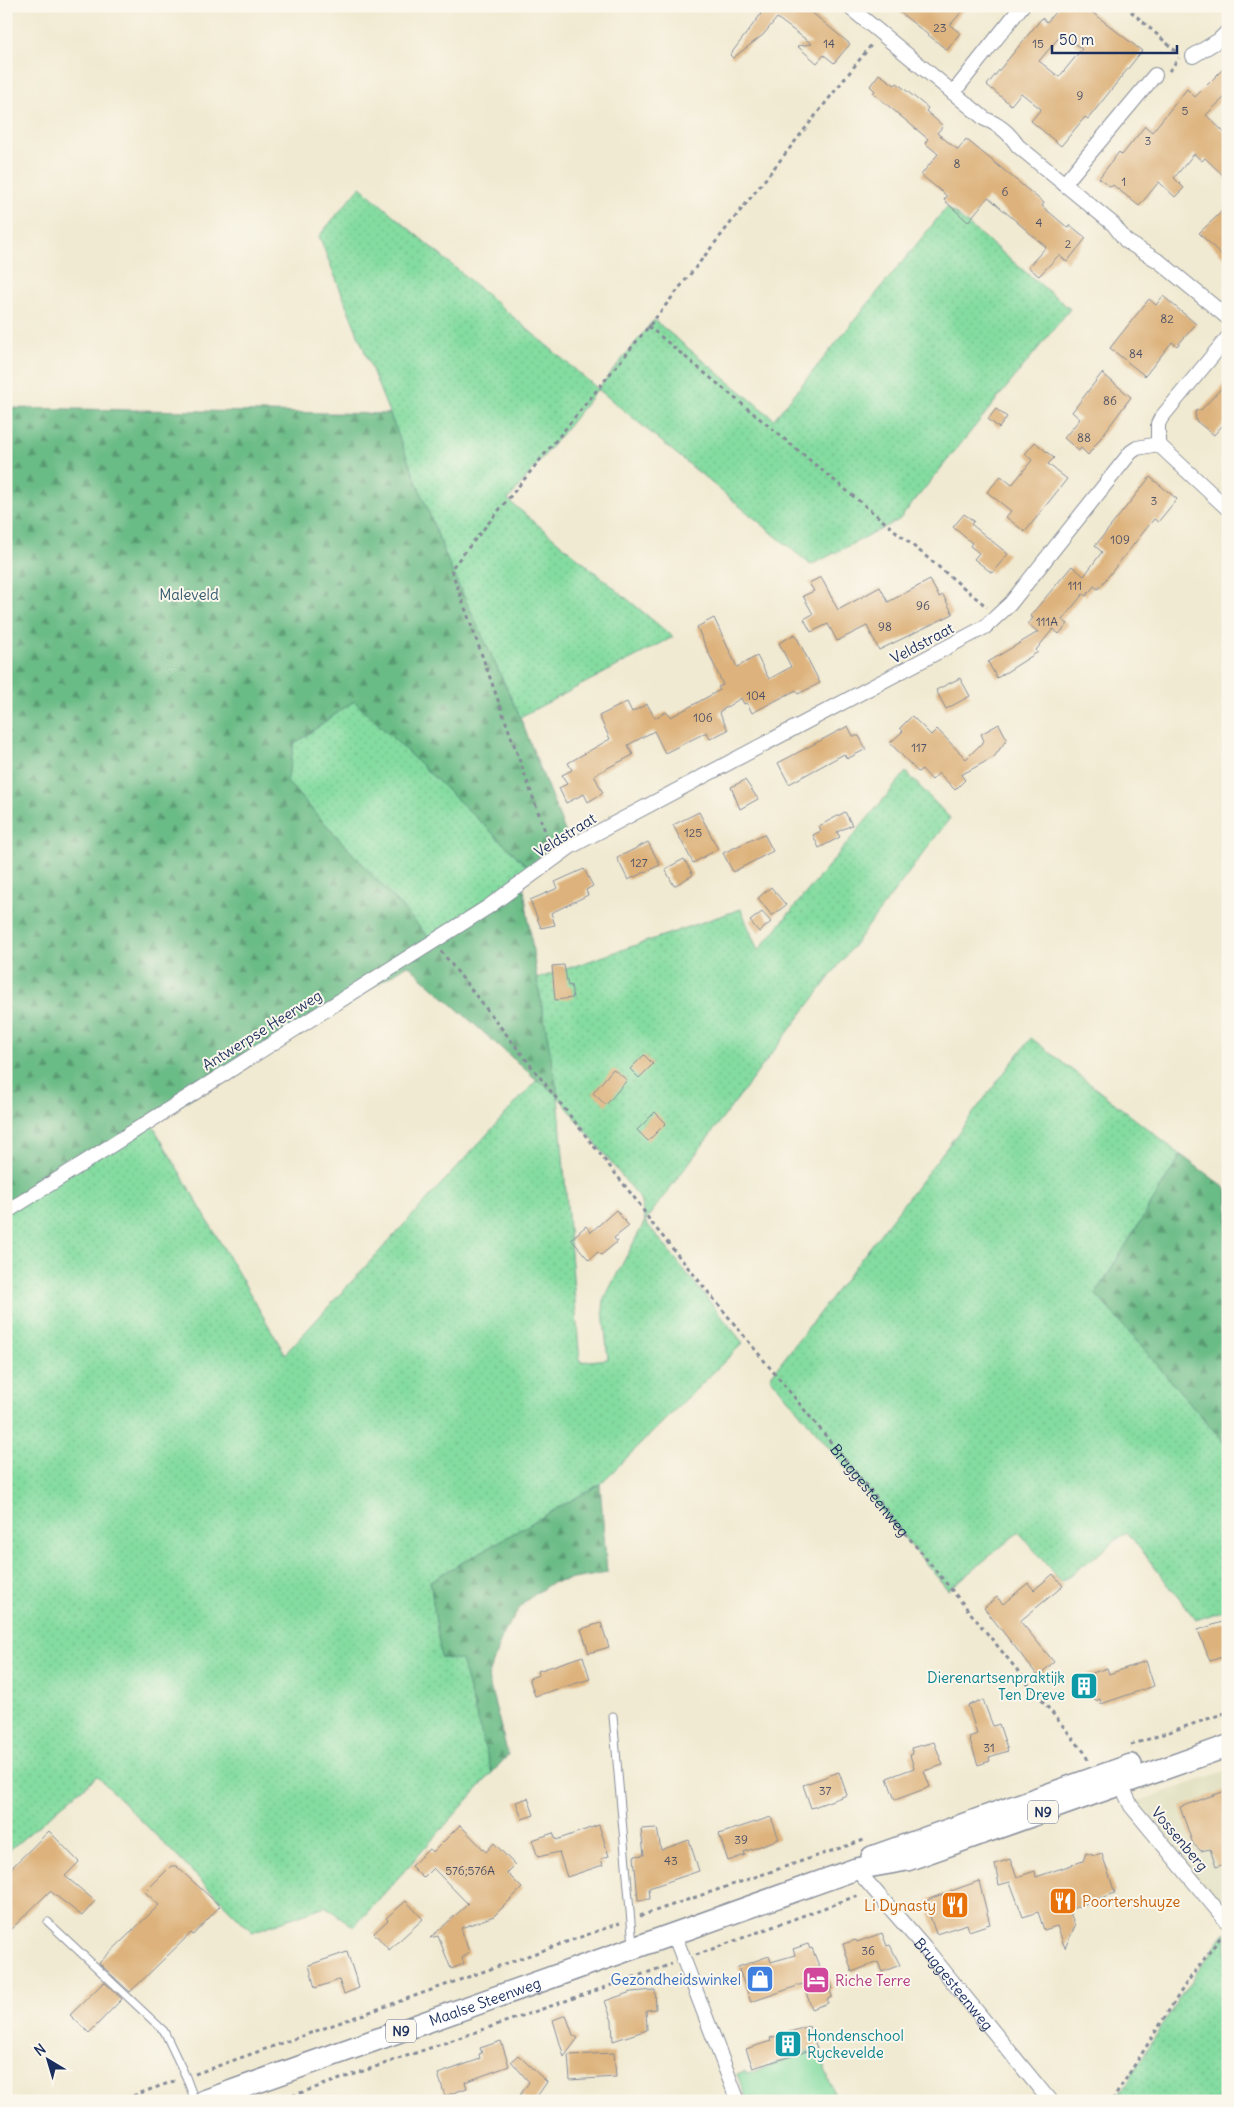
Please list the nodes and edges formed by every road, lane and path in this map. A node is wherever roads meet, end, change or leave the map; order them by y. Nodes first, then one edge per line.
1 (848, 6) edge
2 (1022, 6) edge
3 (1125, 6) edge
4 (1228, 31) edge
5 (881, 33) junction
6 (1194, 56) joint
7 (1155, 75) dead end
8 (952, 93) junction
9 (1064, 184) junction
10 (1228, 318) edge
11 (648, 326) junction
12 (1228, 337) edge
13 (1158, 444) junction
14 (1228, 509) edge
15 (997, 616) junction
16 (555, 859) junction
17 (534, 874) joint
18 (433, 941) junction
19 (6, 1212) edge
20 (612, 1716) dead end
21 (1228, 1731) edge
22 (1228, 1746) edge
23 (1118, 1777) junction
24 (1094, 1778) junction
25 (848, 1845) dead end
26 (856, 1869) junction
27 (874, 1890) junction
28 (631, 1919) junction
29 (48, 1922) dead end
30 (1227, 1927) edge
31 (674, 1934) junction
32 (629, 1949) junction
33 (684, 1960) junction
34 (186, 2077) junction
35 (118, 2101) edge
36 (195, 2101) edge
37 (204, 2101) edge
38 (277, 2101) edge
39 (738, 2101) edge
40 (1050, 2101) edge
41 (1112, 2101) edge

1 - 5 street
2 - 8 street
3 - 6 path
4 - 6 street
5 - 8 street
5 - 11 path
7 - 9 street
8 - 9 street
9 - 10 street
11 - 15 path
11 - 16 path
12 - 13 street
13 - 14 street
13 - 15 street, Veldstraat
15 - 16 street, Veldstraat
16 - 17 street, Veldstraat
17 - 18 street, Antwerpse Heerweg
18 - 19 street, Antwerpse Heerweg
18 - 24 path, Bruggesteenweg
20 - 28 lane
21 - 23 main road, N9
22 - 23 main road, N9
23 - 24 main road, N9
23 - 26 main road, N9
23 - 30 street, Vossenberg
24 - 26 main road, N9
25 - 28 path
26 - 27 street, Bruggesteenweg
26 - 31 main road, N9
27 - 33 path
27 - 40 street, Bruggesteenweg
28 - 32 lane
28 - 34 path
29 - 34 lane
30 - 41 path
31 - 32 main road, N9
31 - 33 street
32 - 37 main road, Maalse Steenweg / N9
33 - 38 path
33 - 39 street
34 - 35 path
34 - 36 lane

